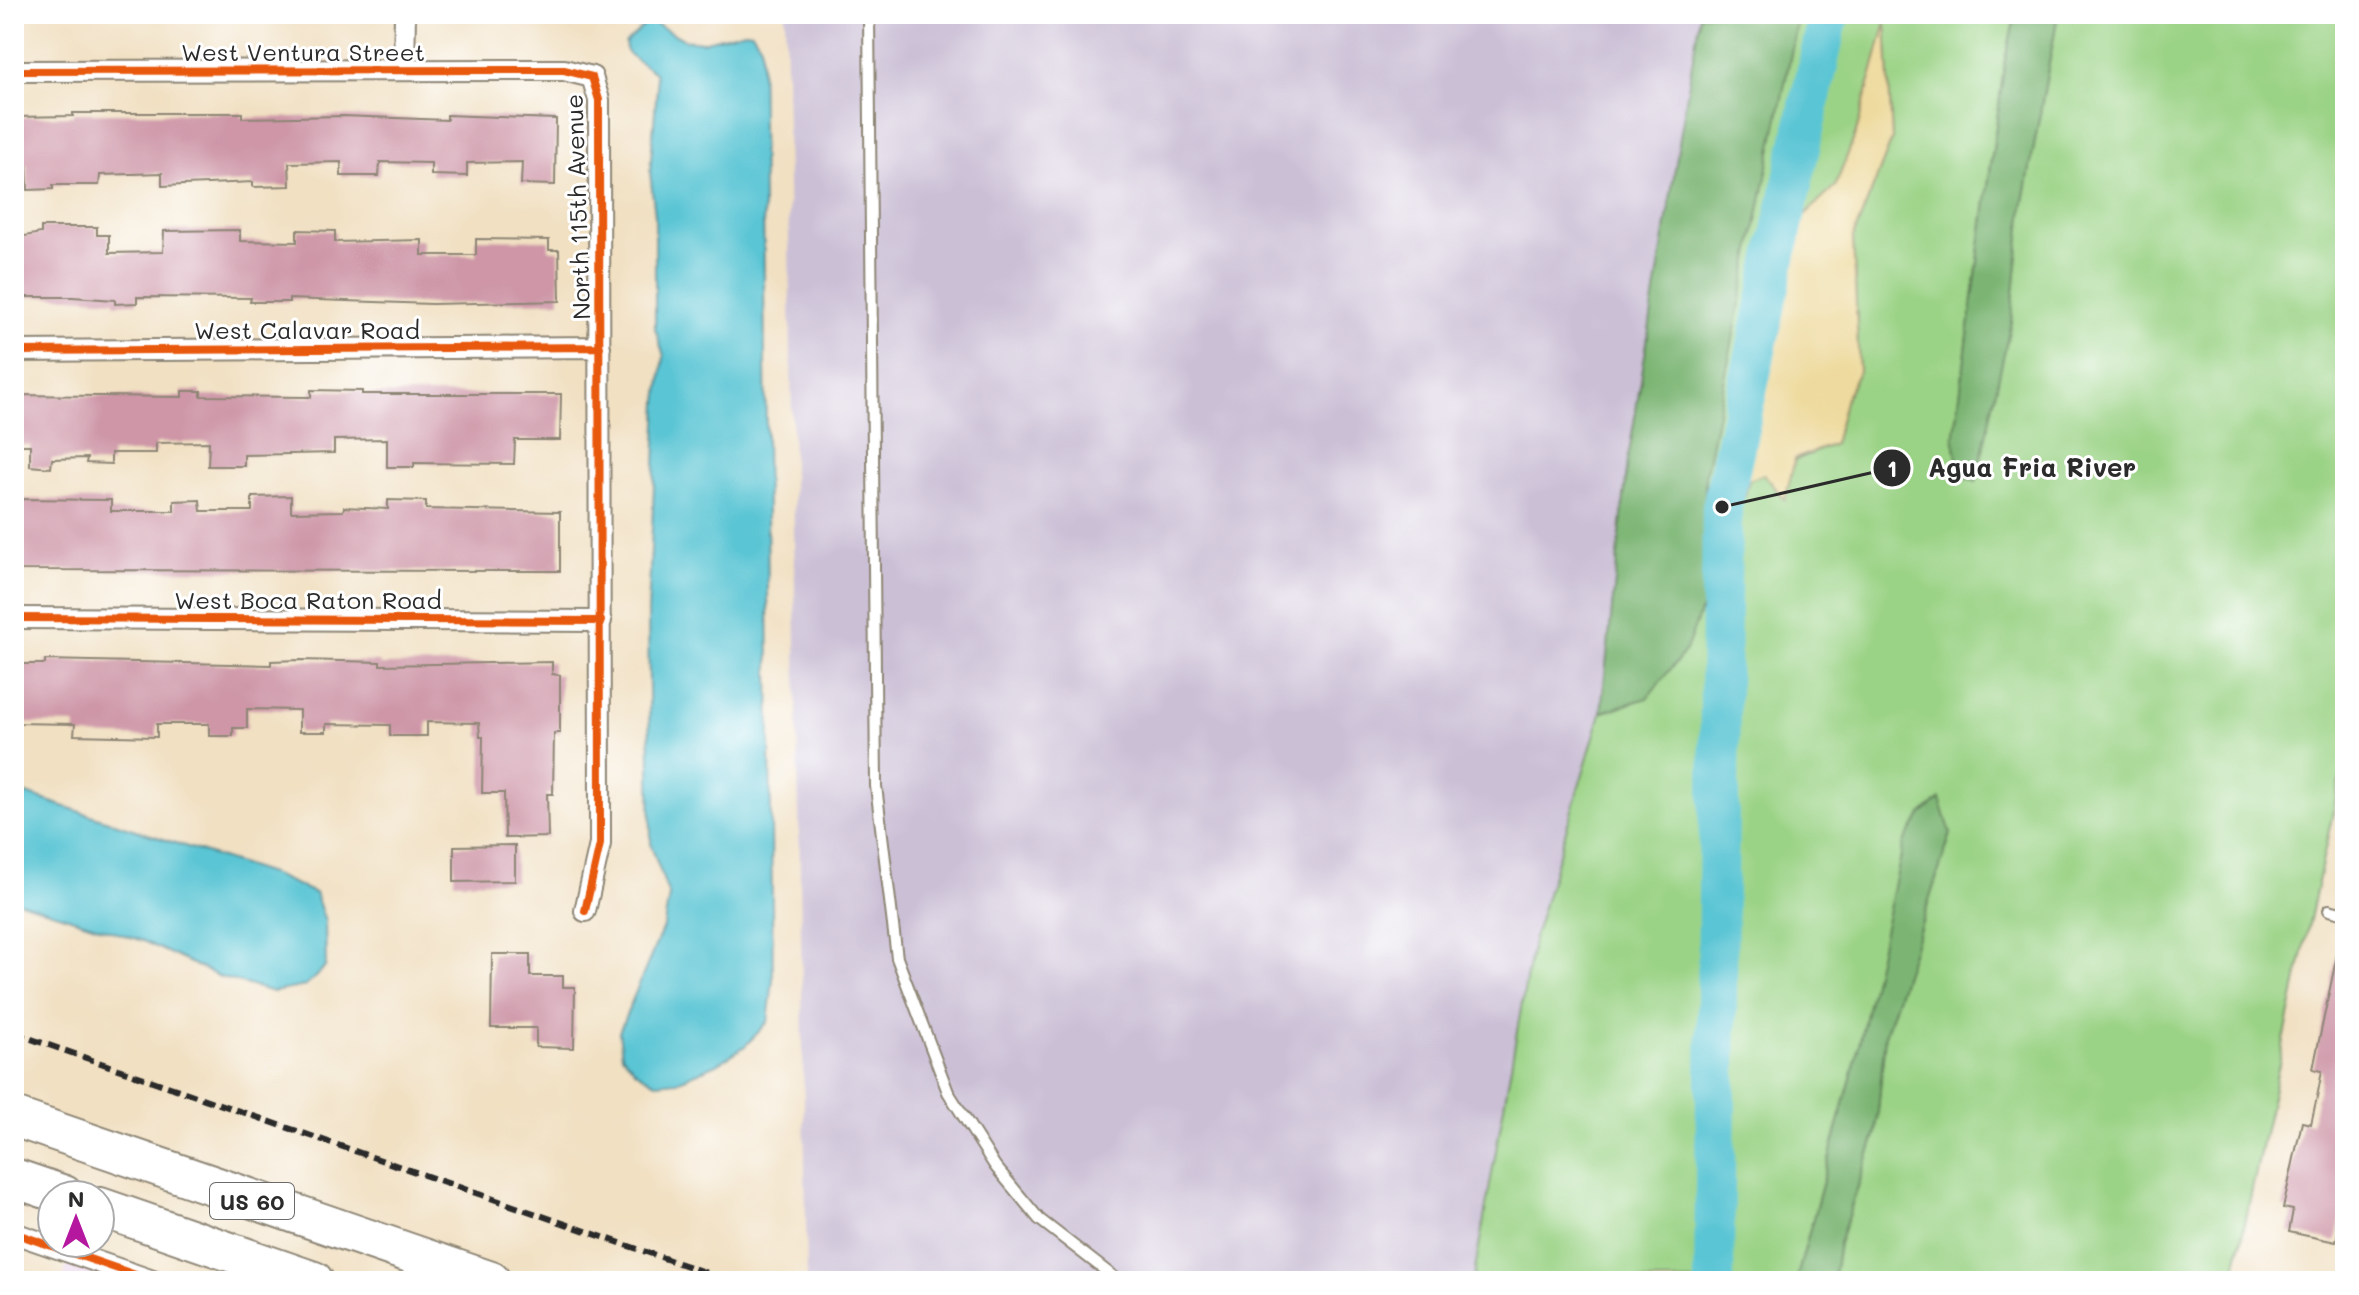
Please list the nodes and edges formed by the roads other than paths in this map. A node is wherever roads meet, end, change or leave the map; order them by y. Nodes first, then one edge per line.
1 (405, 14) edge
2 (869, 14) edge
3 (404, 70) junction
4 (14, 71) edge
5 (592, 77) joint
6 (600, 347) junction
7 (14, 351) edge
8 (14, 618) edge
9 (601, 621) junction
10 (2329, 910) dead end
11 (585, 911) dead end
12 (2345, 914) edge
13 (14, 1117) edge
14 (14, 1178) edge
15 (36, 1185) edge
16 (116, 1213) edge
17 (14, 1233) edge
18 (153, 1281) edge
19 (314, 1281) edge
20 (491, 1281) edge
21 (1119, 1281) edge

1 - 3 street
2 - 21 lane
3 - 4 street, West Ventura Street
3 - 5 street, West Ventura Street
5 - 6 street, North 115th Avenue
6 - 7 street, West Calavar Road
6 - 9 street, North 115th Avenue
8 - 9 street, West Boca Raton Road
9 - 11 street, North 115th Avenue
10 - 12 lane
13 - 20 highway, US 60
14 - 15 highway
16 - 19 highway, US 60
17 - 18 street

